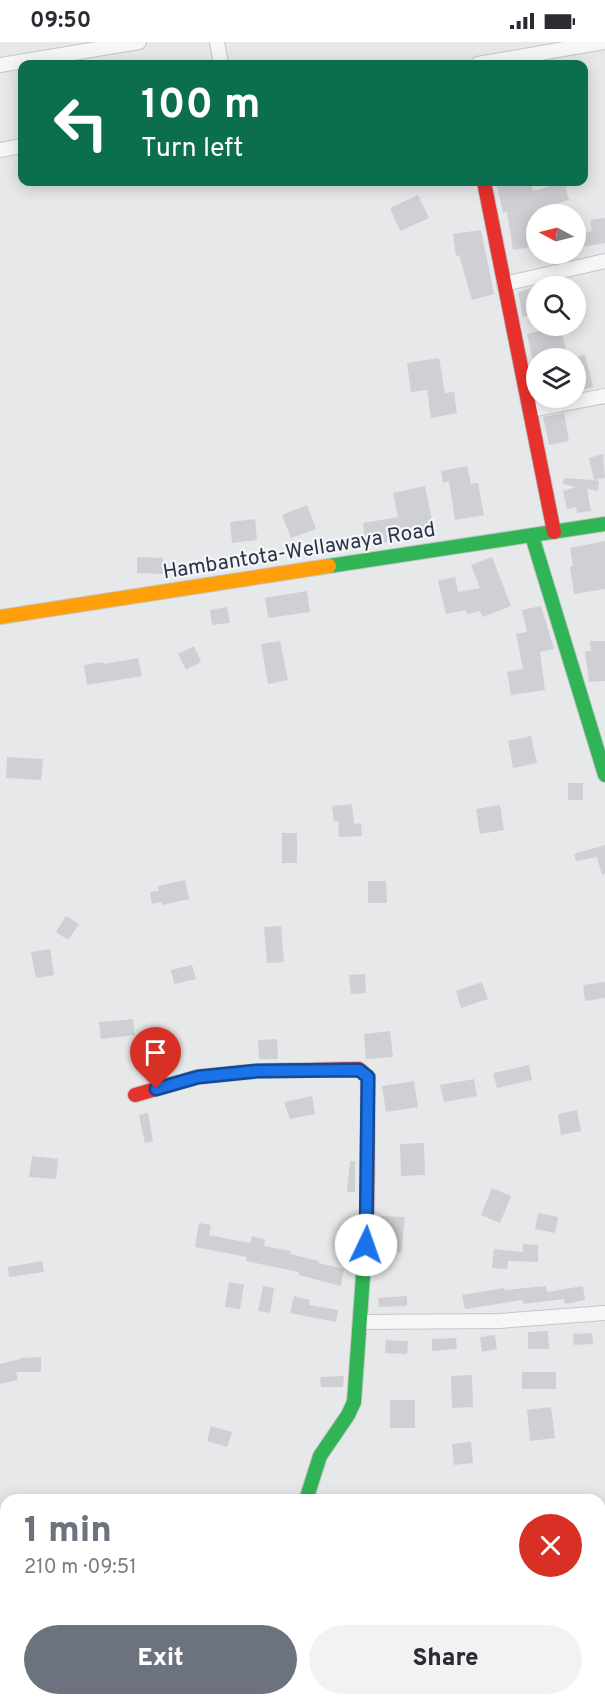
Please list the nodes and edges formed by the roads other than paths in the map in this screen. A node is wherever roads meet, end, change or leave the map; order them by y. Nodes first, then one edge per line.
1 (139, 42) edge
2 (217, 42) edge
3 (604, 42) edge
4 (25, 60) edge
5 (220, 60) edge
6 (501, 60) edge
7 (18, 61) edge
8 (0, 64) edge
9 (18, 147) edge
10 (0, 150) edge
11 (485, 186) edge
12 (605, 261) edge
13 (504, 284) junction
14 (605, 396) edge
15 (530, 410) junction
16 (605, 524) edge
17 (554, 532) junction
18 (532, 536) junction
19 (0, 617) edge
20 (605, 775) edge
21 (135, 1095) dead end
22 (605, 1313) edge
23 (360, 1322) junction
24 (307, 1494) edge

1 - 4 street
2 - 5 street
3 - 6 street
7 - 8 street
9 - 10 street
11 - 13 main road
12 - 13 street
13 - 15 main road
14 - 15 street
15 - 17 main road
16 - 17 main road, Hambantota-Wellawaya Road
17 - 18 main road, Hambantota-Wellawaya Road
18 - 19 main road, Hambantota-Wellawaya Road
18 - 20 main road
21 - 23 main road
22 - 23 street
23 - 24 main road

